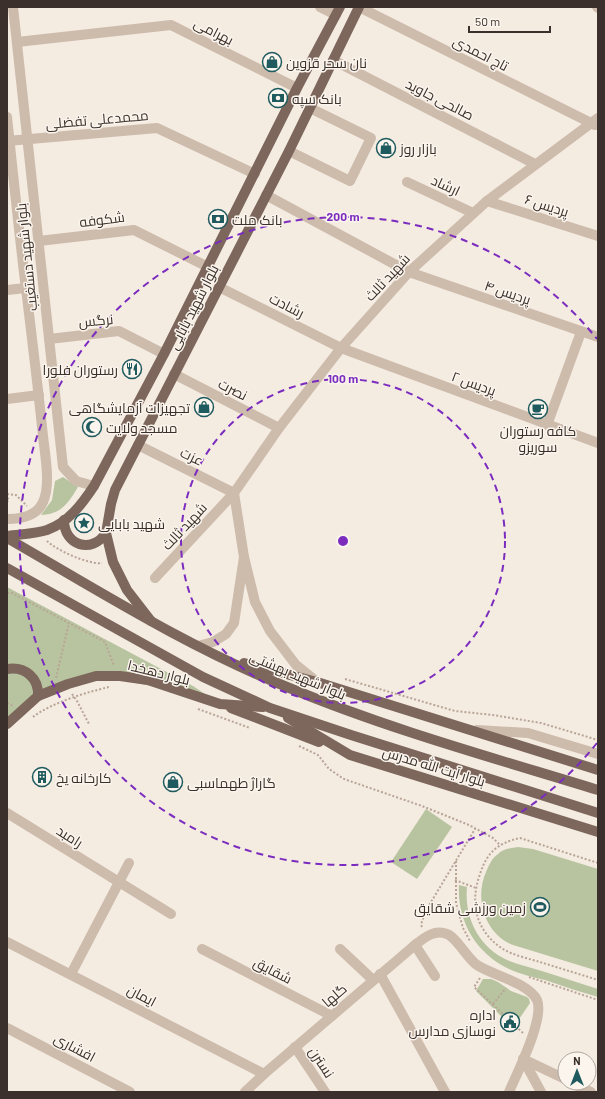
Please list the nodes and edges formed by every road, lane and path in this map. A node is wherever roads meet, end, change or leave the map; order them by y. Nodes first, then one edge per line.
1 (13, 7) edge
2 (320, 7) edge
3 (359, 7) edge
4 (338, 11) edge
5 (17, 42) junction
6 (333, 60) junction
7 (297, 88) junction
8 (310, 108) junction
9 (7, 117) edge
10 (595, 122) edge
11 (27, 140) junction
12 (8, 141) edge
13 (289, 151) junction
14 (535, 164) junction
15 (255, 174) junction
16 (407, 182) dead end
17 (266, 195) junction
18 (11, 196) edge
19 (487, 201) junction
20 (474, 213) junction
21 (598, 236) edge
22 (38, 241) junction
23 (208, 267) junction
24 (409, 272) junction
25 (219, 287) junction
26 (26, 288) junction
27 (7, 290) edge
28 (581, 332) junction
29 (598, 337) edge
30 (49, 339) junction
31 (342, 348) junction
32 (164, 354) junction
33 (174, 374) junction
34 (39, 395) junction
35 (7, 399) edge
36 (547, 425) junction
37 (279, 428) junction
38 (598, 443) edge
39 (138, 445) junction
40 (63, 467) junction
41 (47, 472) junction
42 (94, 486) junction
43 (234, 493) junction
44 (7, 498) edge
45 (7, 502) edge
46 (7, 519) edge
47 (64, 520) junction
48 (106, 533) junction
49 (7, 537) edge
50 (244, 557) junction
51 (7, 568) edge
52 (155, 578) dead end
53 (7, 593) edge
54 (151, 621) junction
55 (69, 623) junction
56 (198, 646) junction
57 (215, 655) junction
58 (115, 667) dead end
59 (7, 669) edge
60 (56, 678) dead end
61 (342, 678) dead end
62 (317, 682) junction
63 (111, 687) dead end
64 (66, 692) dead end
65 (38, 696) junction
66 (7, 703) edge
67 (220, 704) junction
68 (13, 706) dead end
69 (193, 707) dead end
70 (270, 708) junction
71 (33, 717) dead end
72 (7, 724) edge
73 (89, 724) dead end
74 (253, 729) dead end
75 (470, 730) junction
76 (598, 740) edge
77 (297, 745) dead end
78 (598, 754) edge
79 (350, 755) junction
80 (598, 770) edge
81 (598, 790) edge
82 (7, 813) edge
83 (598, 813) edge
84 (475, 828) junction
85 (598, 832) edge
86 (500, 845) junction
87 (456, 861) junction
88 (129, 863) dead end
89 (598, 863) edge
90 (455, 880) junction
91 (118, 882) junction
92 (476, 888) junction
93 (171, 914) dead end
94 (428, 935) junction
95 (7, 942) edge
96 (414, 945) junction
97 (474, 946) dead end
98 (202, 949) dead end
99 (340, 949) dead end
100 (486, 970) junction
101 (71, 974) junction
102 (435, 976) dead end
103 (376, 977) junction
104 (528, 977) dead end
105 (598, 980) edge
106 (511, 981) junction
107 (598, 1000) edge
108 (493, 1004) junction
109 (332, 1016) junction
110 (7, 1028) edge
111 (531, 1041) junction
112 (296, 1047) junction
113 (523, 1059) junction
114 (264, 1074) junction
115 (557, 1076) edge
116 (130, 1092) edge
117 (245, 1092) edge
118 (325, 1092) edge
119 (445, 1092) edge
120 (509, 1092) edge
121 (541, 1092) edge

1 - 5 street, بلوار شهید دستغیب
2 - 4 street
3 - 6 main road, بلوار شهید بابایی
3 - 10 street, تاج احمدی
4 - 7 main road, بلوار شهید بابایی
5 - 7 street, بهرامی
5 - 11 street, بلوار شهید دستغیب
6 - 8 main road, بلوار شهید بابایی
6 - 14 street, صالحی جاوید
7 - 15 main road, بلوار شهید بابایی
8 - 13 main road, بلوار شهید بابایی
8 - 13 street
9 - 12 street, بلوار شهید دستغیب
10 - 14 street, شهید ثالث
11 - 12 street, محمدعلی تفضلی
11 - 15 street, محمدعلی تفضلی
11 - 22 street, بلوار شهید دستغیب
12 - 18 street, بلوار شهید دستغیب
13 - 17 main road, بلوار شهید بابایی
14 - 19 street, شهید ثالث
15 - 23 main road, بلوار شهید بابایی
16 - 20 street, ارشاد
17 - 24 street, پردیس ۴
17 - 25 main road, بلوار شهید بابایی
18 - 26 street, بلوار شهید دستغیب
19 - 20 street, شهید ثالث
19 - 21 street, پردیس ۶
20 - 24 street, شهید ثالث
22 - 23 street, شکوفه
22 - 30 street, بلوار شهید دستغیب
23 - 32 main road, بلوار شهید بابایی
24 - 28 street, پردیس ۴
24 - 31 street, شهید ثالث
25 - 31 street, رشادت
25 - 33 main road, بلوار شهید بابایی
26 - 27 street
26 - 34 street, بلوار شهید دستغیب
28 - 29 street, پردیس ۴
28 - 36 street
30 - 32 street, نرگس
30 - 40 street, بلوار شهید دستغیب
31 - 36 street, پردیس ۲
31 - 37 street, شهید ثالث
32 - 42 main road, بلوار شهید بابایی
33 - 37 street, نصرت
33 - 39 main road, بلوار شهید بابایی
34 - 35 street
34 - 41 street, بلوار شهید دستغیب
36 - 38 street, پردیس ۲
37 - 43 street, شهید ثالث
39 - 43 street, عزت
39 - 48 main road, بلوار شهید بابایی
40 - 41 street
40 - 42 street
41 - 46 street, بلوار شهید دستغیب
42 - 47 main road, بلوار شهید بابایی
43 - 50 street
43 - 52 street, شهید ثالث
44 - 45 path
47 - 48 main road
47 - 49 main road, بلوار شهید بابایی
48 - 54 main road, بلوار شهید بابایی
49 - 54 main road, بلوار شهید بهشتی
50 - 56 street
50 - 62 street
51 - 70 main road
53 - 55 path
54 - 56 main road, بلوار شهید بهشتی
55 - 58 path
55 - 60 path
56 - 57 main road, بلوار شهید بهشتی
57 - 62 main road
57 - 81 main road, بلوار شهید بهشتی
59 - 65 main road
61 - 76 path
62 - 75 main road
63 - 71 path
64 - 73 path
65 - 67 main road, بلوار دهخدا
65 - 72 main road, بلوار دهخدا
66 - 68 path
67 - 70 main road, بلوار دهخدا
67 - 79 main road
69 - 74 path
70 - 79 main road, بلوار آیت الله مدرس
70 - 83 main road
75 - 78 street
75 - 80 main road
77 - 84 path
79 - 85 main road, بلوار آیت الله مدرس
82 - 91 street, رامبد
84 - 86 path
84 - 87 path
86 - 89 path
86 - 92 path
87 - 90 path
87 - 94 path
88 - 91 street
90 - 92 path
90 - 97 path
91 - 93 street, رامبد
91 - 101 street
92 - 105 path
94 - 96 street, گلها
94 - 100 street
95 - 101 street, ایمان
96 - 102 street
96 - 103 street, گلها
98 - 109 street, شقایق
99 - 103 street
100 - 106 street
100 - 108 path
101 - 114 street, ایمان
103 - 109 street, گلها
103 - 119 street
104 - 107 path
106 - 108 path
106 - 111 street
108 - 111 path
109 - 112 street, گلها
110 - 116 street, افشاری
111 - 113 street
112 - 114 street, گلها
112 - 118 street, نسترن
113 - 115 street
113 - 120 street
113 - 121 street
114 - 117 street, گلها

